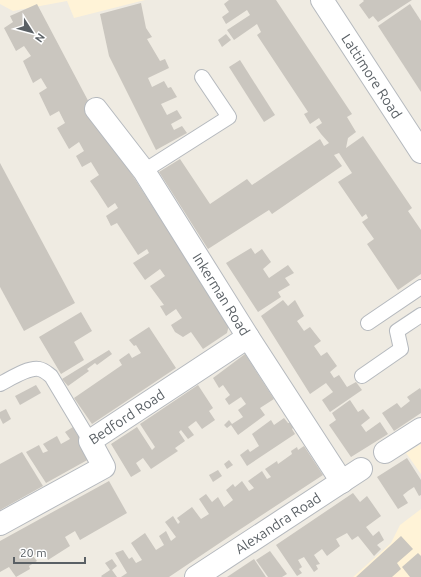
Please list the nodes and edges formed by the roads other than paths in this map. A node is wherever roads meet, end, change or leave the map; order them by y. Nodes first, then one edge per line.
1 (322, 0) edge
2 (202, 77) dead end
3 (96, 110) dead end
4 (421, 152) edge
5 (144, 171) junction
6 (421, 287) edge
7 (421, 315) edge
8 (368, 323) dead end
9 (248, 338) junction
10 (362, 376) dead end
11 (0, 384) edge
12 (421, 429) edge
13 (90, 441) junction
14 (386, 452) dead end
15 (361, 469) dead end
16 (342, 482) junction
17 (0, 524) edge
18 (196, 577) edge

1 - 4 street, Lattimore Road
2 - 5 lane
3 - 5 street, Inkerman Road
5 - 9 street, Inkerman Road
6 - 8 lane
7 - 10 lane
9 - 13 street, Bedford Road
9 - 16 street, Inkerman Road
11 - 13 lane
12 - 14 street
13 - 17 street, Bedford Road
15 - 16 street, Alexandra Road
16 - 18 street, Alexandra Road

